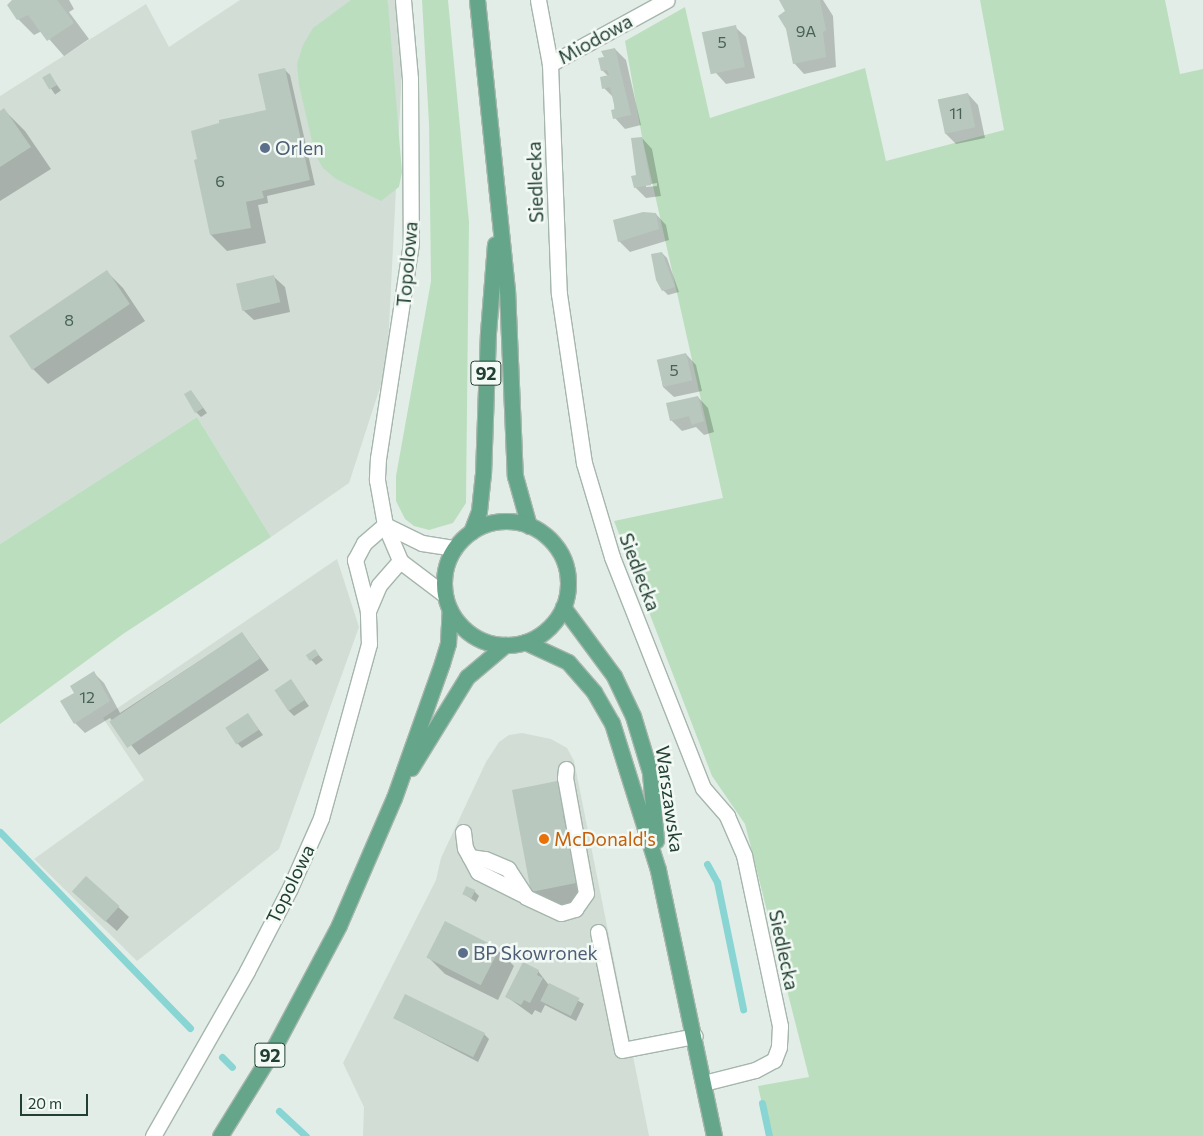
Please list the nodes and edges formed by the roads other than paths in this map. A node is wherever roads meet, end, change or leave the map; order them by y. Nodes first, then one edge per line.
1 (403, 0) edge
2 (477, 0) edge
3 (538, 0) edge
4 (666, 0) edge
5 (550, 64) junction
6 (499, 213) junction
7 (385, 525) junction
8 (529, 526) junction
9 (471, 532) junction
10 (455, 548) junction
11 (400, 561) junction
12 (445, 595) junction
13 (563, 607) junction
14 (450, 610) junction
15 (368, 611) junction
16 (525, 642) junction
17 (505, 645) junction
18 (566, 769) dead end
19 (394, 798) junction
20 (463, 832) dead end
21 (658, 870) junction
22 (598, 932) dead end
23 (695, 1036) junction
24 (704, 1083) junction
25 (153, 1136) edge
26 (220, 1136) edge
27 (714, 1136) edge

1 - 7 street, Topolowa
2 - 6 main road, Siedlecka / 92
3 - 5 street, Siedlecka
4 - 5 street, Miodowa
5 - 24 street, Siedlecka
6 - 8 main road, Siedlecka / 92
6 - 9 main road, Siedlecka / 92
7 - 10 street
7 - 11 street, Topolowa
7 - 15 street, Topolowa
8 - 9 main road, 92
8 - 13 main road, 92
9 - 10 main road, 92
10 - 12 main road, 92
11 - 12 street
11 - 15 street, Topolowa
12 - 14 main road, 92
13 - 16 main road, 92
13 - 21 main road, Warszawska
14 - 17 main road, 92
14 - 19 main road, 92
15 - 25 street, Topolowa
16 - 17 main road, 92
16 - 21 main road, Warszawska
17 - 19 main road, 92
18 - 20 street
19 - 26 main road, 92
21 - 23 main road, Warszawska
22 - 23 street
23 - 24 main road, Warszawska
24 - 27 main road, Warszawska

